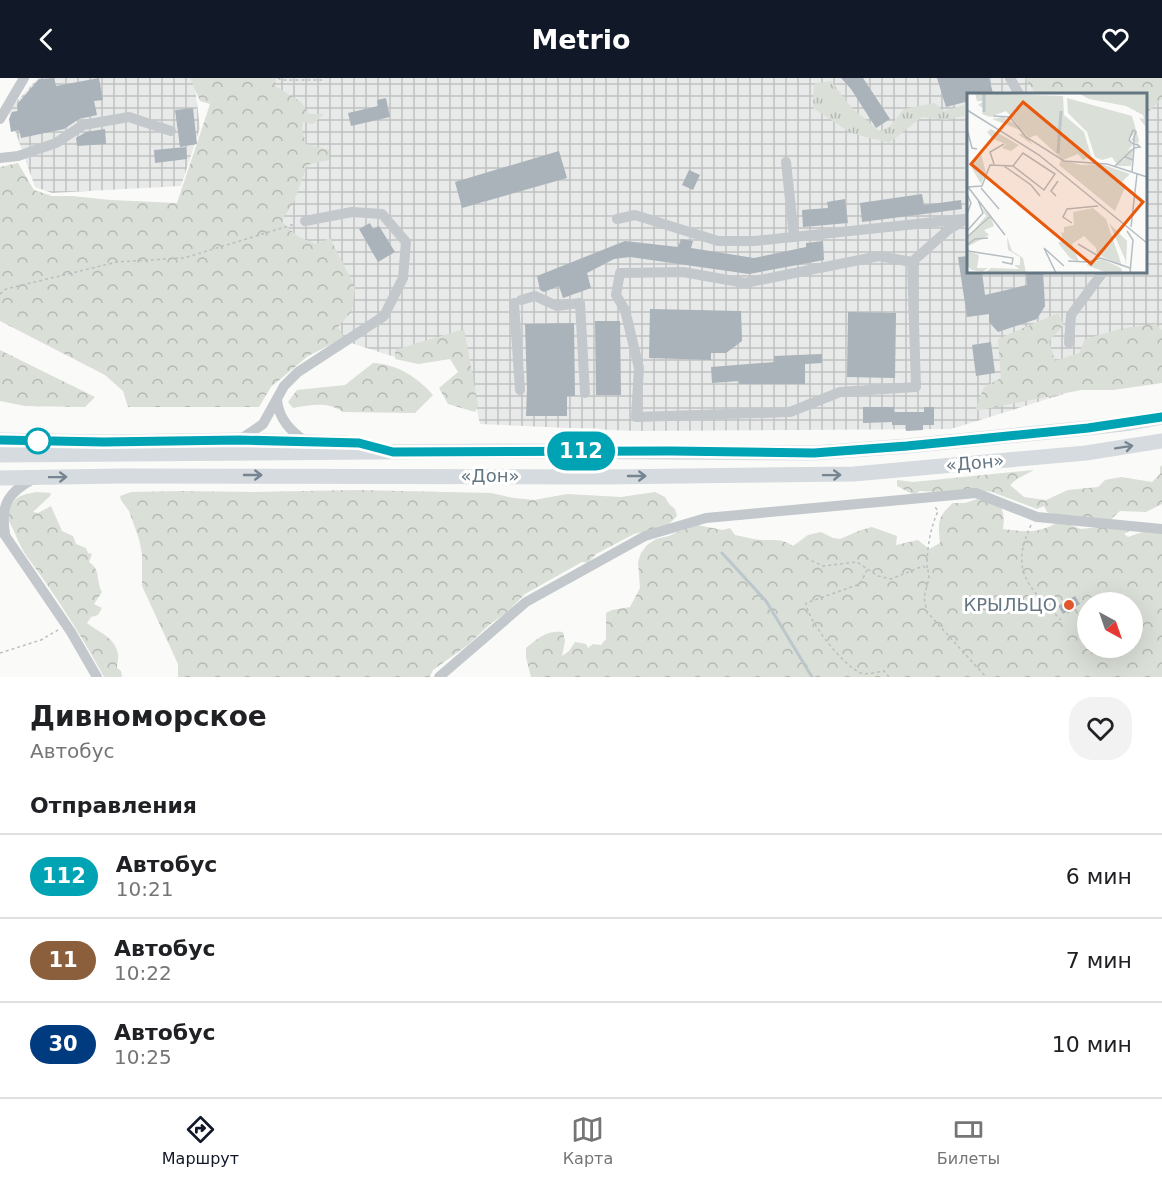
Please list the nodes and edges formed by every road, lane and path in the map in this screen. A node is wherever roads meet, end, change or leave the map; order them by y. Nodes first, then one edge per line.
1 (24, 78) edge
2 (278, 78) edge
3 (1010, 78) edge
4 (322, 80) dead end
5 (1018, 93) edge
6 (0, 119) edge
7 (171, 131) dead end
8 (0, 159) edge
9 (786, 162) dead end
10 (617, 219) dead end
11 (967, 219) edge
12 (967, 220) edge
13 (304, 221) joint
14 (794, 237) junction
15 (912, 262) junction
16 (1102, 273) edge
17 (0, 294) edge
18 (1069, 343) dead end
19 (520, 390) dead end
20 (585, 393) dead end
21 (277, 397) junction
22 (1162, 417) edge
23 (0, 440) edge
24 (239, 440) junction
25 (1162, 441) edge
26 (306, 442) junction
27 (393, 452) junction
28 (0, 455) edge
29 (35, 477) junction
30 (0, 478) edge
31 (928, 497) junction
32 (1035, 516) junction
33 (0, 528) edge
34 (1162, 529) edge
35 (7, 539) junction
36 (806, 558) dead end
37 (867, 569) junction
38 (927, 569) junction
39 (1060, 620) dead end
40 (66, 625) junction
41 (0, 653) edge
42 (97, 677) edge
43 (439, 677) edge
44 (890, 677) edge
45 (986, 677) edge

1 - 6 street
2 - 4 path
3 - 5 street
7 - 8 street
9 - 14 street
10 - 14 street
11 - 14 street
12 - 15 street
13 - 17 path
13 - 21 street
15 - 15 street
16 - 18 street
19 - 20 street
21 - 24 street
21 - 26 street
22 - 27 highway
23 - 24 highway
24 - 26 highway
29 -> 25 highway, «Дон»
26 - 27 highway
27 - 28 highway
29 - 30 highway, «Дон»
29 - 35 street
31 - 32 street
31 - 38 path
31 - 43 street
32 - 34 street
32 - 39 path
33 - 35 street
35 - 40 street
36 - 37 path
37 - 38 path
37 - 44 path
38 - 45 path
40 - 41 path
40 - 42 street

